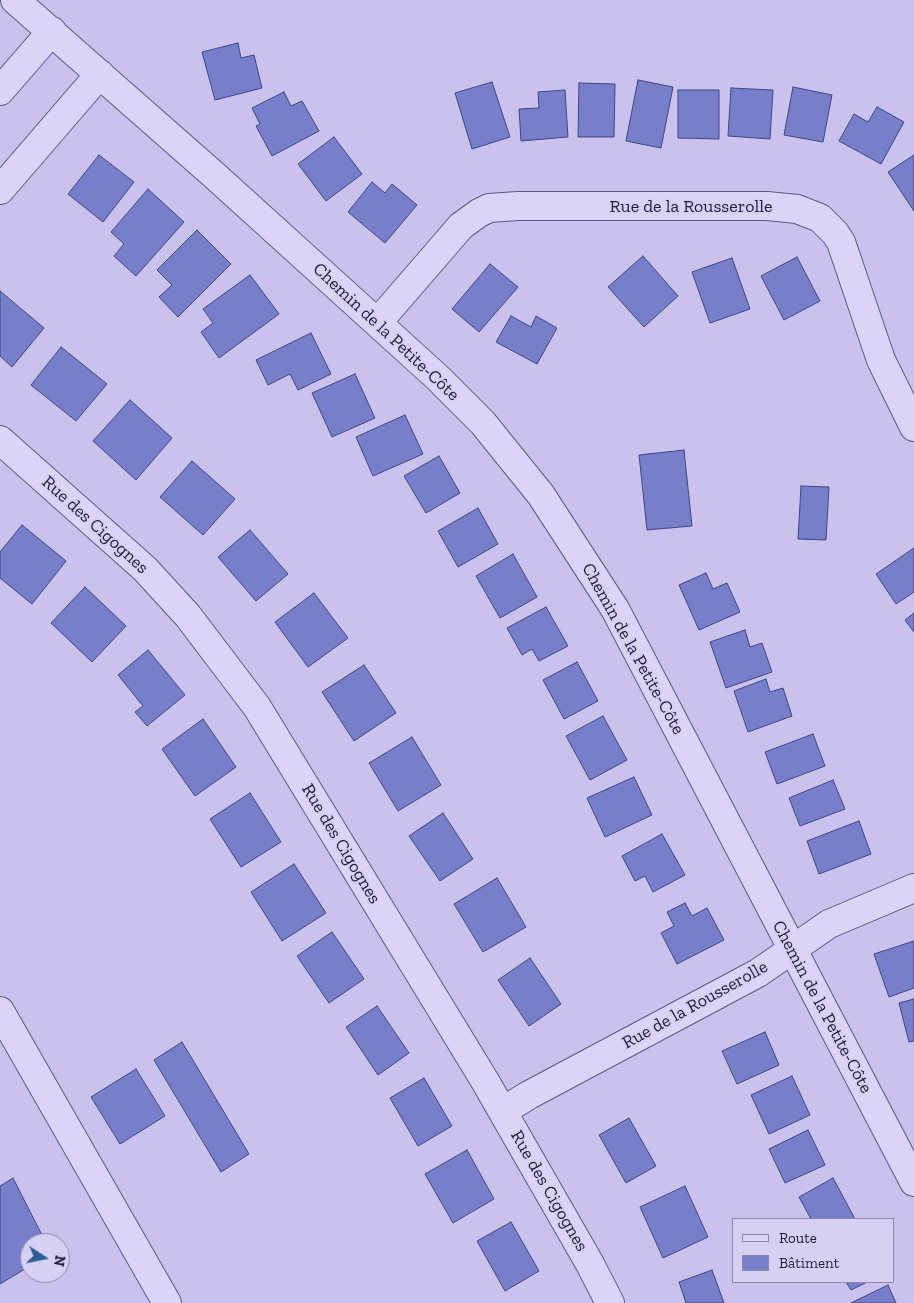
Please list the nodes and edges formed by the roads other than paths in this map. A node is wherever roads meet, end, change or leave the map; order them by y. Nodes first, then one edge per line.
1 (15, 0) edge
2 (52, 31) junction
3 (100, 74) junction
4 (0, 92) edge
5 (0, 190) edge
6 (378, 322) junction
7 (914, 426) edge
8 (0, 440) edge
9 (914, 888) edge
10 (792, 949) junction
11 (0, 1011) edge
12 (9, 1049) edge
13 (503, 1111) junction
14 (914, 1182) edge
15 (167, 1303) edge
16 (610, 1303) edge

1 - 2 street, Chemin de la Petite-Côte
2 - 3 street, Chemin de la Petite-Côte
2 - 4 street
3 - 5 street
3 - 6 street, Chemin de la Petite-Côte
6 - 7 street, Rue de la Rousserolle
6 - 10 street, Chemin de la Petite-Côte
8 - 13 street, Rue des Cigognes
9 - 10 street, Rue de la Rousserolle
10 - 13 street, Rue de la Rousserolle
10 - 14 street, Chemin de la Petite-Côte
11 - 12 street
12 - 15 street
13 - 16 street, Rue des Cigognes

